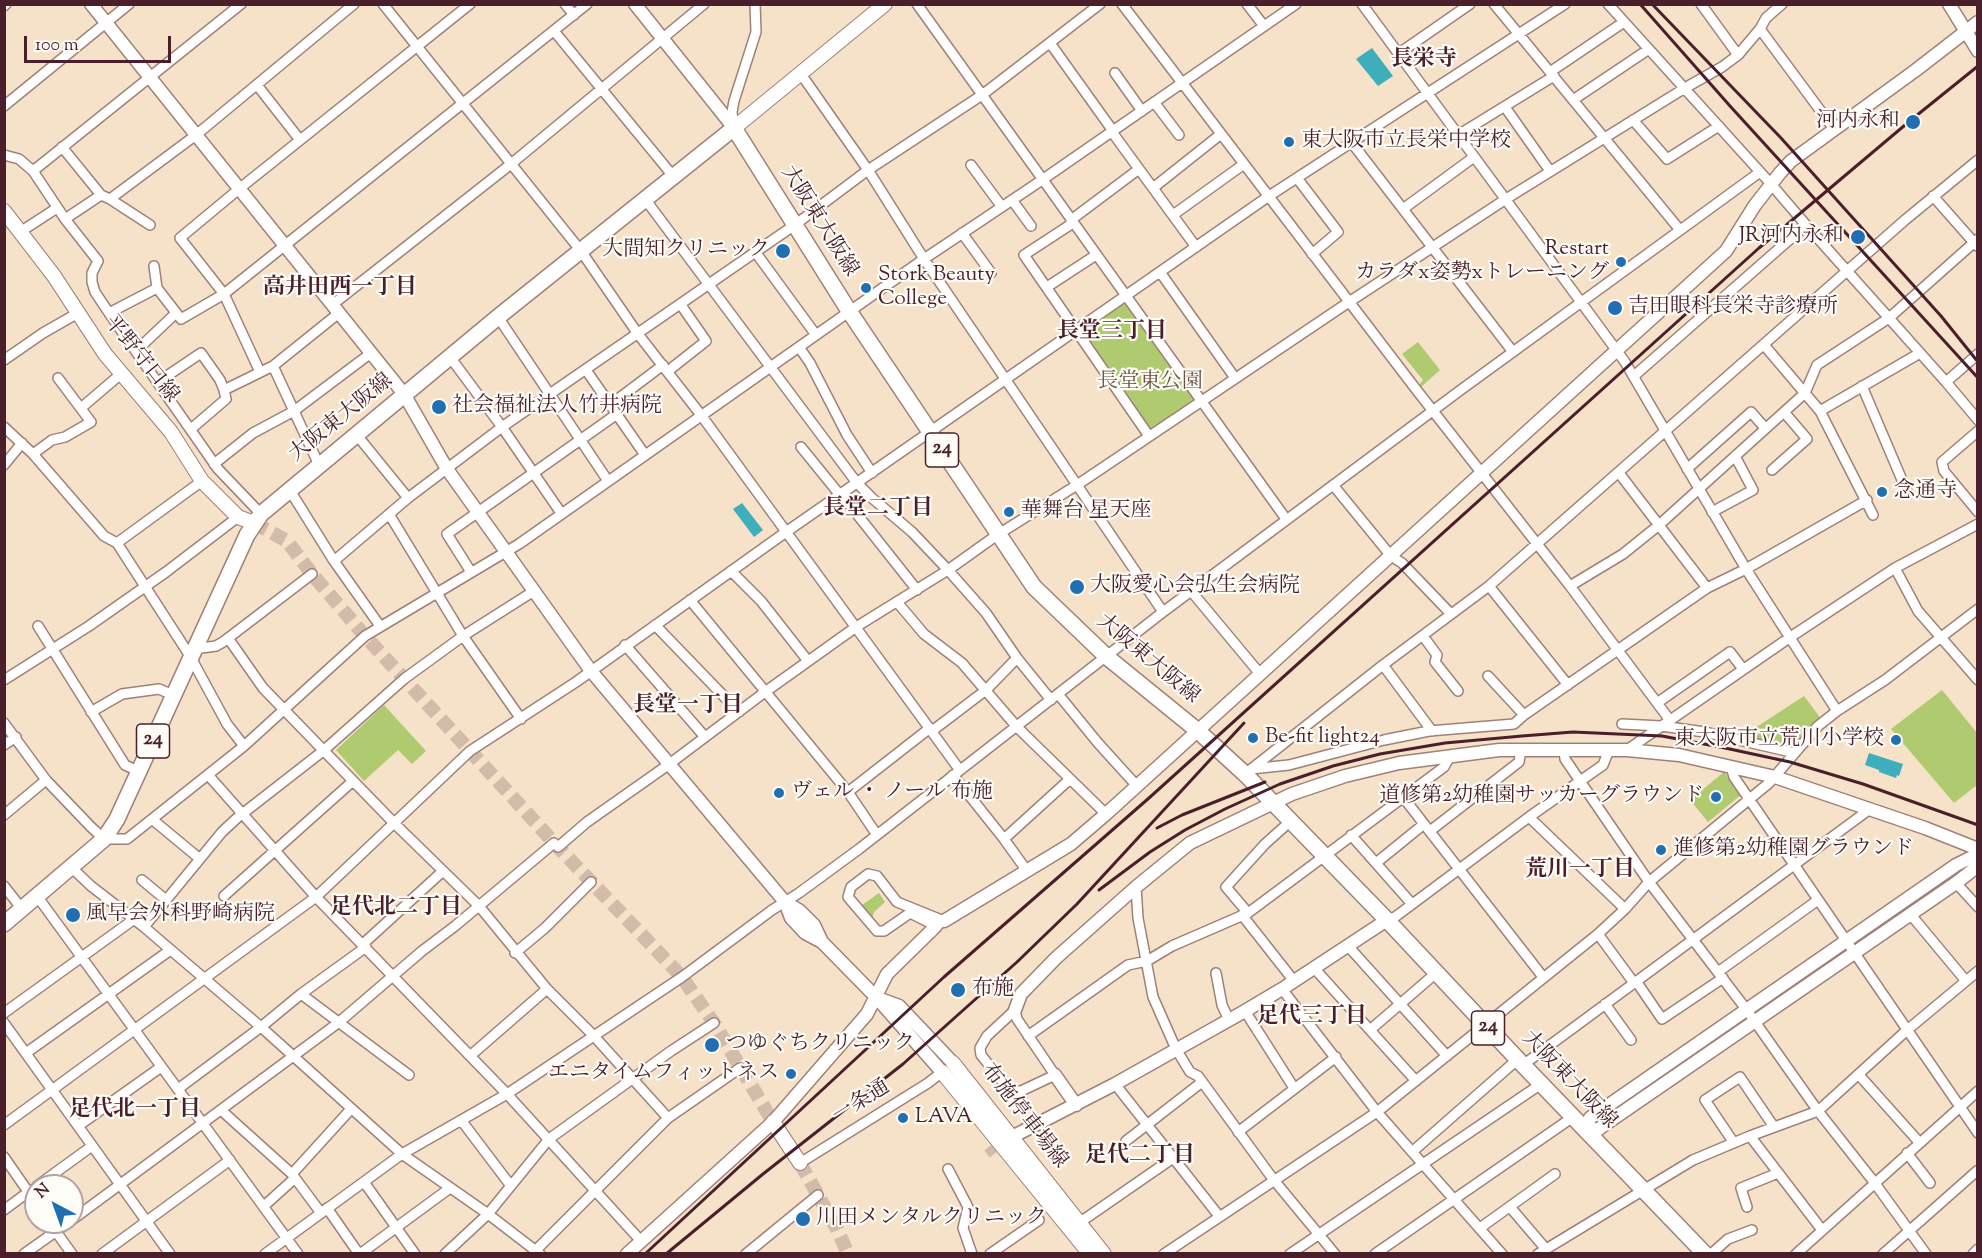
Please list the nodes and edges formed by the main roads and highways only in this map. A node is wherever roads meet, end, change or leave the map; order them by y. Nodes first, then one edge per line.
1 (885, 4) edge
2 (734, 128) junction
3 (4, 212) edge
4 (257, 518) junction
5 (4, 924) edge
6 (948, 1067) road end
7 (773, 1122) tunnel mouth
8 (1006, 1139) junction
9 (800, 1163) tunnel mouth
10 (1090, 1253) edge
11 (1104, 1254) edge
12 (1705, 1254) edge

1 - 2 main road
2 - 4 main road, 大阪東大阪線 / 24
2 - 12 main road, 大阪東大阪線 / 24
3 - 4 main road, 平野守口線
4 - 5 main road, 大阪東大阪線 / 24
6 - 8 main road, 布施停車場線
7 - 9 main road
8 - 10 main road, 布施停車場線
8 - 11 main road, 布施停車場線

